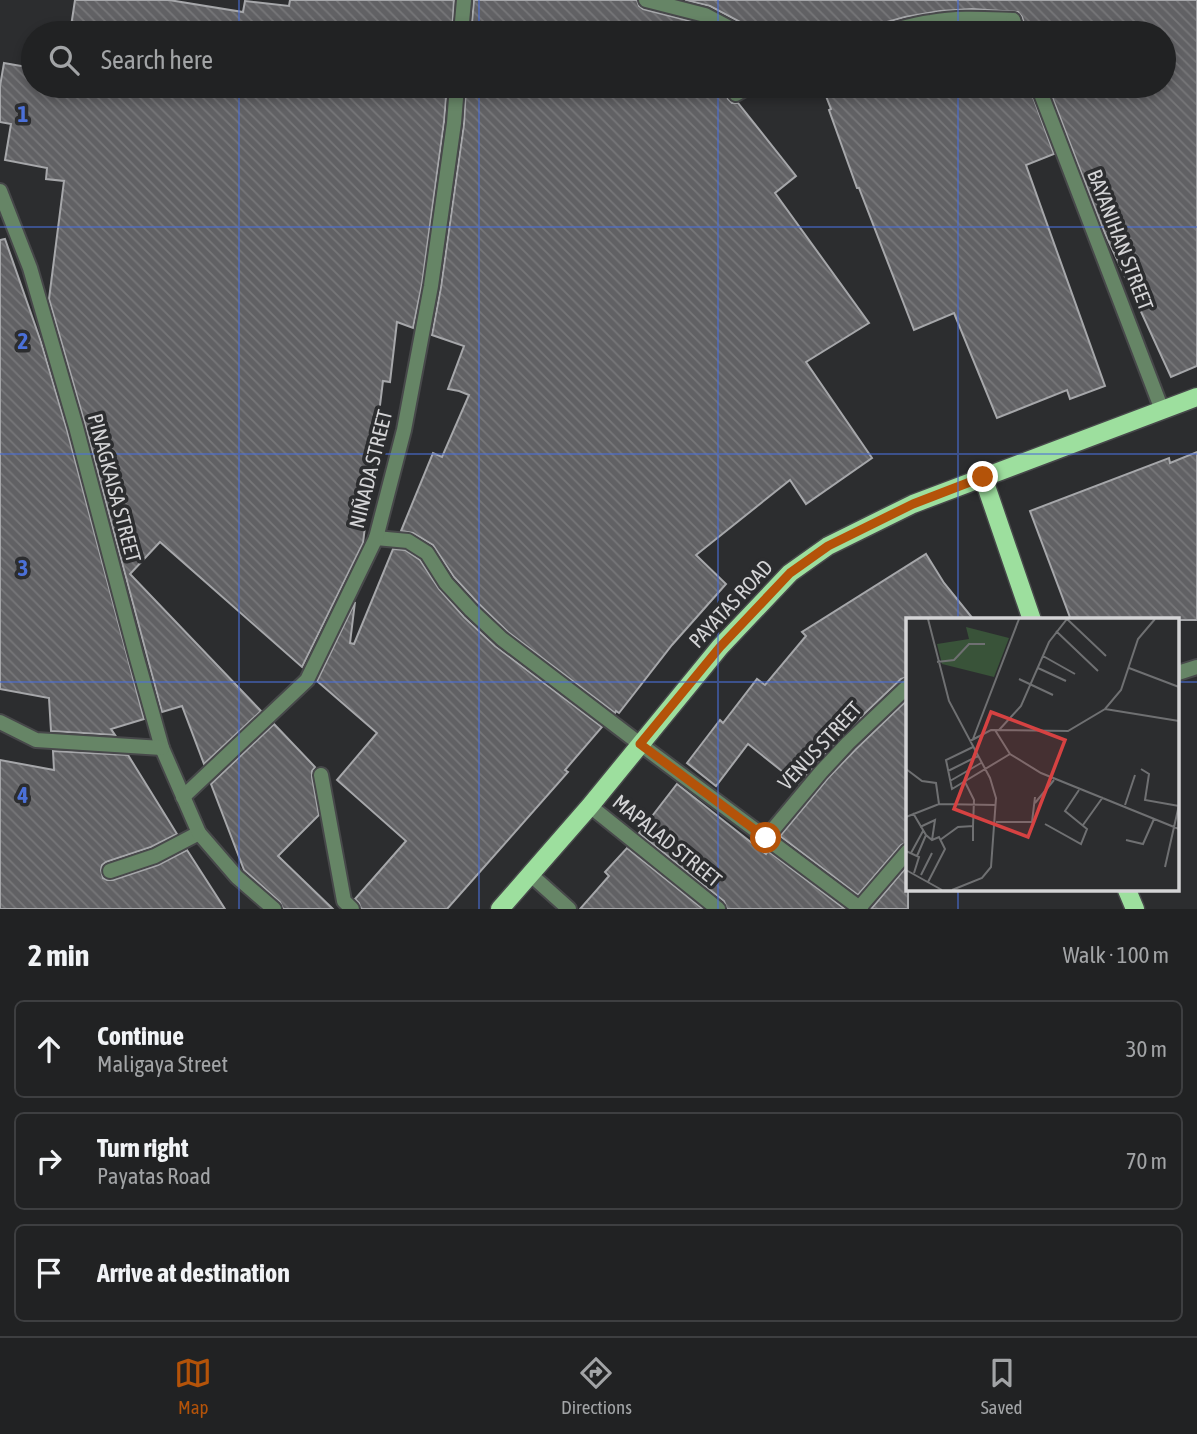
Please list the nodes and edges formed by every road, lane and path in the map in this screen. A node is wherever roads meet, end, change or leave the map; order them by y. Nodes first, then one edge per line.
1 (464, 0) edge
2 (646, 0) edge
3 (462, 21) edge
4 (716, 21) edge
5 (937, 21) edge
6 (990, 21) edge
7 (456, 98) edge
8 (1043, 98) edge
9 (0, 191) edge
10 (1197, 397) edge
11 (1162, 410) junction
12 (983, 477) junction
13 (376, 538) junction
14 (1031, 618) edge
15 (1197, 667) edge
16 (1180, 672) edge
17 (906, 688) edge
18 (0, 722) edge
19 (640, 744) junction
20 (162, 748) junction
21 (321, 775) dead end
22 (183, 797) junction
23 (590, 806) junction
24 (199, 833) junction
25 (766, 838) junction
26 (906, 852) edge
27 (110, 870) dead end
28 (530, 874) junction
29 (1128, 892) edge
30 (860, 908) edge
31 (274, 909) edge
32 (352, 909) edge
33 (500, 909) edge
34 (569, 909) edge
35 (718, 909) edge
36 (1135, 909) edge

1 - 3 street
2 - 4 street
5 - 6 street
7 - 13 street, NIÑADA STREET
8 - 11 street, BAYANIHAN STREET
9 - 20 street, PINAGKAISA STREET
10 - 11 main road, PAYATAS ROAD
11 - 12 main road, PAYATAS ROAD
12 - 14 main road
12 - 19 main road, PAYATAS ROAD
13 - 19 street
13 - 22 street, NIÑADA STREET
15 - 16 street
17 - 25 street, VENUS STREET
18 - 20 street
19 - 23 main road, PAYATAS ROAD
19 - 25 street
20 - 22 street, PINAGKAISA STREET
21 - 32 street
22 - 24 street, PINAGKAISA STREET
23 - 28 main road, PAYATAS ROAD
23 - 35 street, MAPALAD STREET
24 - 27 street
24 - 31 street, PINAGKAISA STREET
25 - 30 street
26 - 30 street
28 - 33 main road, PAYATAS ROAD
28 - 34 street
29 - 36 main road

